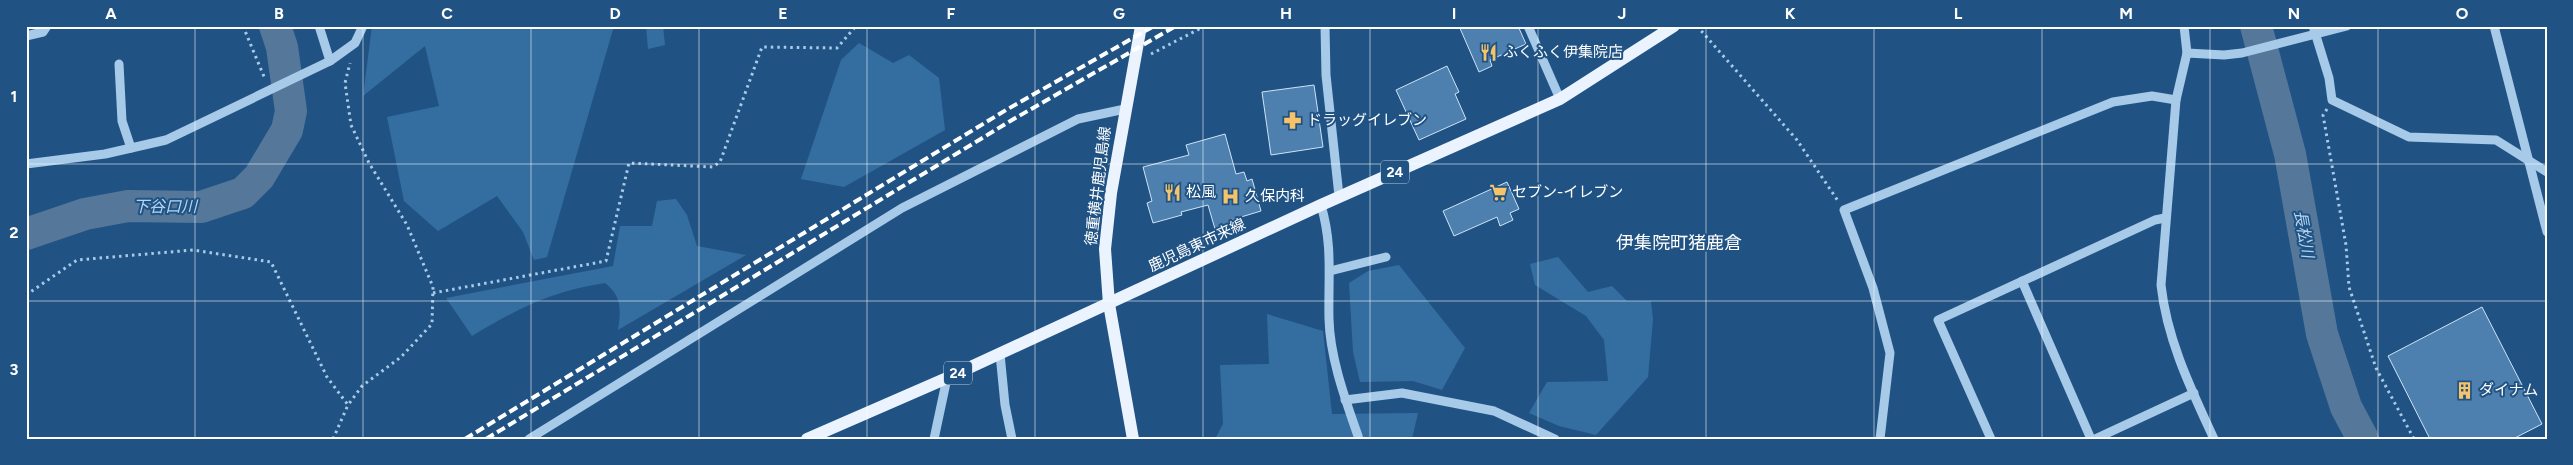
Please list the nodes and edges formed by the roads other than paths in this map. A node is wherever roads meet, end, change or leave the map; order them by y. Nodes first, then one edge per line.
1 (47, 26) edge
2 (319, 26) edge
3 (363, 26) edge
4 (1141, 26) edge
5 (1325, 26) edge
6 (1528, 26) edge
7 (1674, 26) edge
8 (2184, 26) edge
9 (2347, 26) edge
10 (2494, 26) edge
11 (2312, 32) edge
12 (26, 36) edge
13 (2187, 53) junction
14 (330, 61) junction
15 (119, 64) dead end
16 (1560, 99) junction
17 (2176, 100) junction
18 (1125, 109) junction
19 (130, 148) junction
20 (2527, 159) junction
21 (26, 164) edge
22 (2547, 172) edge
23 (1339, 196) junction
24 (1321, 204) junction
25 (2165, 218) junction
26 (2547, 232) edge
27 (1386, 257) dead end
28 (1330, 272) junction
29 (2022, 281) junction
30 (1109, 304) junction
31 (1000, 354) junction
32 (947, 378) junction
33 (2194, 393) junction
34 (1346, 400) junction
35 (529, 439) edge
36 (807, 439) edge
37 (934, 439) edge
38 (1012, 439) edge
39 (1133, 439) edge
40 (1359, 439) edge
41 (1555, 439) edge
42 (1880, 439) edge
43 (1991, 439) edge
44 (2093, 439) edge
45 (2214, 439) edge

1 - 12 street
2 - 14 street
3 - 14 street
4 - 18 main road, 徳重横井鹿児島線
5 - 23 street
6 - 16 street
7 - 16 main road, 鹿児島東市来線 / 24
8 - 13 street
9 - 11 street
10 - 20 street
11 - 13 street
11 - 20 street
13 - 17 street
14 - 19 street
15 - 19 street
16 - 23 main road, 鹿児島東市来線 / 24
17 - 25 street
17 - 42 street
18 - 30 main road, 徳重横井鹿児島線
18 - 35 street
19 - 21 street
20 - 22 street
20 - 26 street
23 - 24 main road, 鹿児島東市来線 / 24
24 - 28 street
24 - 30 main road, 鹿児島東市来線 / 24
25 - 29 street
25 - 33 street
27 - 28 street
28 - 34 street
29 - 43 street
29 - 44 street
30 - 31 main road, 鹿児島東市来線 / 24
30 - 39 main road, 徳重横井鹿児島線
31 - 32 main road, 鹿児島東市来線 / 24
31 - 38 street
32 - 36 main road, 鹿児島東市来線 / 24
32 - 37 street
33 - 44 street
33 - 45 street
34 - 40 street
34 - 41 street

